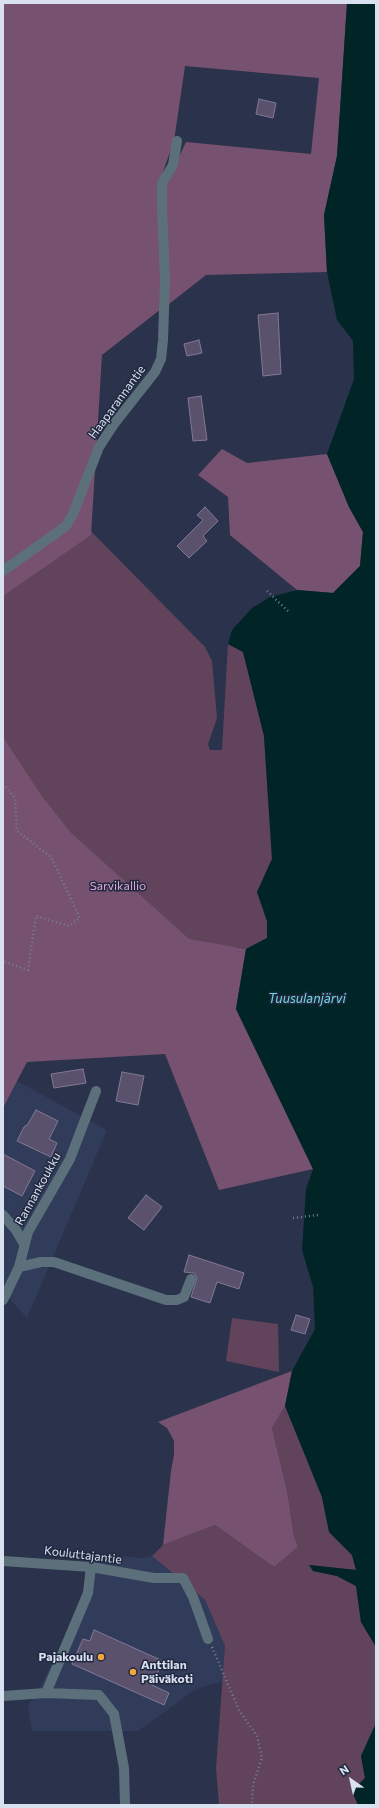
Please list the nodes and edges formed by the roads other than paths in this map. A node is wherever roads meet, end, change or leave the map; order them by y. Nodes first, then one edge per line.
1 (178, 141) dead end
2 (3, 571) edge
3 (96, 1091) dead end
4 (3, 1215) edge
5 (24, 1244) junction
6 (19, 1267) junction
7 (191, 1279) dead end
8 (3, 1300) edge
9 (3, 1561) edge
10 (91, 1567) junction
11 (208, 1639) road end
12 (46, 1693) junction
13 (3, 1696) edge
14 (125, 1805) edge

1 - 2 street, Haaparannantie
3 - 5 street, Rannankoukku
4 - 5 street
5 - 6 street, Rannankoukku
6 - 7 street
6 - 8 street, Rannankoukku
9 - 10 street, Kouluttajantie
10 - 11 street, Kouluttajantie
10 - 12 street
12 - 13 street
12 - 14 street

